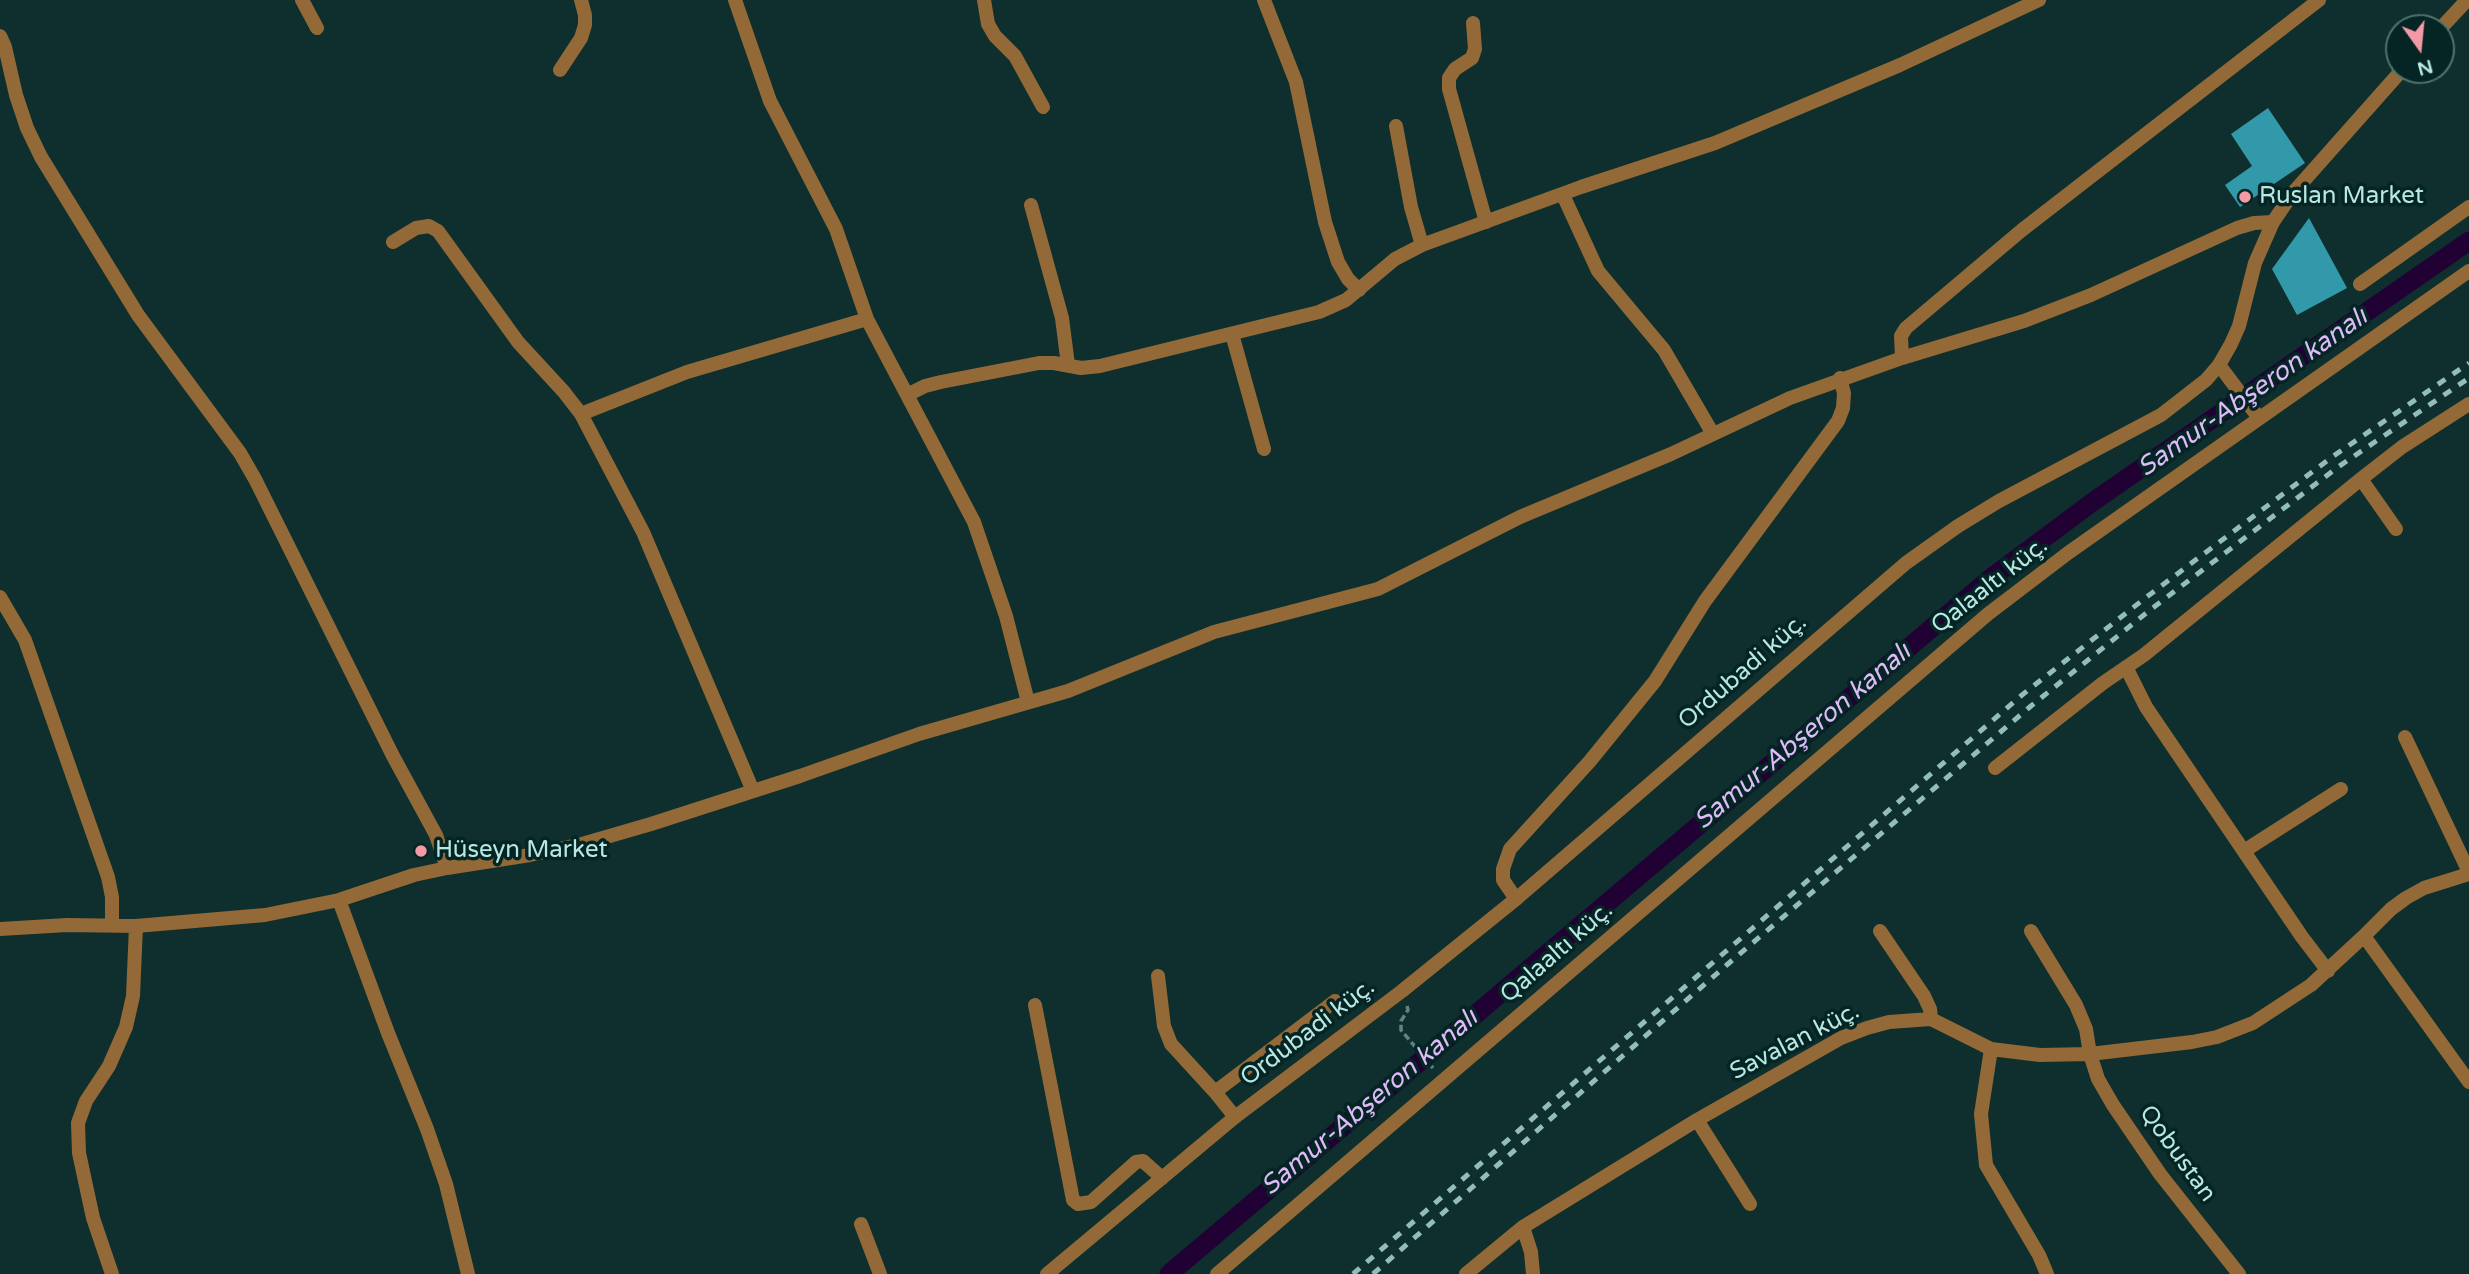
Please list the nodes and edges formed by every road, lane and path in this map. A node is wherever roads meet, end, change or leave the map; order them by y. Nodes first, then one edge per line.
1 (302, 0) edge
2 (581, 0) edge
3 (735, 0) edge
4 (984, 0) edge
5 (1264, 0) edge
6 (2039, 0) edge
7 (2319, 0) edge
8 (2467, 0) edge
9 (2454, 14) edge
10 (1473, 23) dead end
11 (317, 28) dead end
12 (0, 36) edge
13 (559, 71) dead end
14 (2390, 84) edge
15 (1043, 107) dead end
16 (1396, 126) dead end
17 (1563, 195) junction
18 (1031, 205) dead end
19 (2469, 207) edge
20 (1486, 222) junction
21 (2273, 222) junction
22 (393, 242) dead end
23 (1422, 245) junction
24 (2469, 271) edge
25 (2360, 284) dead end
26 (1359, 290) junction
27 (867, 320) junction
28 (1232, 334) junction
29 (1902, 358) junction
30 (1068, 365) junction
31 (2219, 365) junction
32 (1840, 378) junction
33 (909, 394) junction
34 (2469, 404) edge
35 (581, 414) junction
36 (2259, 418) junction
37 (1713, 434) junction
38 (1264, 449) dead end
39 (2361, 479) junction
40 (2396, 529) dead end
41 (0, 597) edge
42 (2126, 667) junction
43 (1028, 702) junction
44 (2405, 737) dead end
45 (1995, 768) dead end
46 (2341, 789) dead end
47 (753, 791) junction
48 (2244, 851) junction
49 (447, 868) junction
50 (2469, 873) edge
51 (1516, 899) junction
52 (339, 900) junction
53 (112, 925) junction
54 (136, 926) junction
55 (0, 929) edge
56 (1880, 931) dead end
57 (2031, 931) dead end
58 (2364, 936) junction
59 (2328, 971) junction
60 (1158, 976) dead end
61 (1402, 991) junction
62 (1335, 1001) dead end
63 (1035, 1005) dead end
64 (1931, 1019) junction
65 (1991, 1049) junction
66 (2090, 1054) junction
67 (1443, 1079) junction
68 (2469, 1082) edge
69 (1215, 1092) junction
70 (1235, 1117) junction
71 (1697, 1120) junction
72 (1162, 1178) junction
73 (1750, 1204) dead end
74 (861, 1224) dead end
75 (1523, 1227) junction
76 (112, 1274) edge
77 (468, 1274) edge
78 (880, 1274) edge
79 (1047, 1274) edge
80 (1217, 1274) edge
81 (1466, 1274) edge
82 (1533, 1274) edge
83 (2047, 1274) edge
84 (2239, 1274) edge

1 - 11 street
2 - 13 street
3 - 27 street
4 - 15 street
5 - 26 street
6 - 17 street
7 - 29 street
8 - 9 street
10 - 20 street
12 - 49 street
14 - 21 street, Ordubadi küç.
16 - 23 street
17 - 20 street
17 - 37 street
18 - 30 street
19 - 25 street
20 - 23 street
21 - 29 street
21 - 31 street, Ordubadi küç.
22 - 35 street
23 - 26 street
24 - 36 street, Qalaaltı küç.
26 - 28 street
27 - 33 street
27 - 35 street
28 - 30 street
28 - 38 street
29 - 32 street
30 - 33 street
31 - 36 street
31 - 51 street, Ordubadi küç.
32 - 37 street
32 - 51 street
33 - 43 street
34 - 39 street
35 - 47 street
36 - 67 street, Qalaaltı küç.
37 - 43 street
39 - 40 street
39 - 42 street
41 - 53 street
42 - 45 street
42 - 48 street
43 - 47 street
44 - 50 street
46 - 48 street
47 - 49 street
48 - 59 street
49 - 52 street
50 - 58 street
51 - 61 street, Ordubadi küç.
52 - 54 street
52 - 77 street
53 - 54 street
53 - 55 street
54 - 76 street
56 - 64 street
57 - 66 street, Qobustan
58 - 59 street
58 - 68 street
59 - 66 street
60 - 69 street
61 - 67 path
61 - 70 street, Ordubadi küç.
62 - 69 street
63 - 72 street
64 - 65 street
64 - 71 street, Savalan küç.
65 - 66 street
65 - 83 street
66 - 84 street, Qobustan
67 - 80 street, Qalaaltı küç.
69 - 70 street
70 - 72 street, Ordubadi küç.
71 - 73 street
71 - 75 street, Savalan küç.
72 - 79 street, Ordubadi küç.
74 - 78 street
75 - 81 street, Savalan küç.
75 - 82 street

